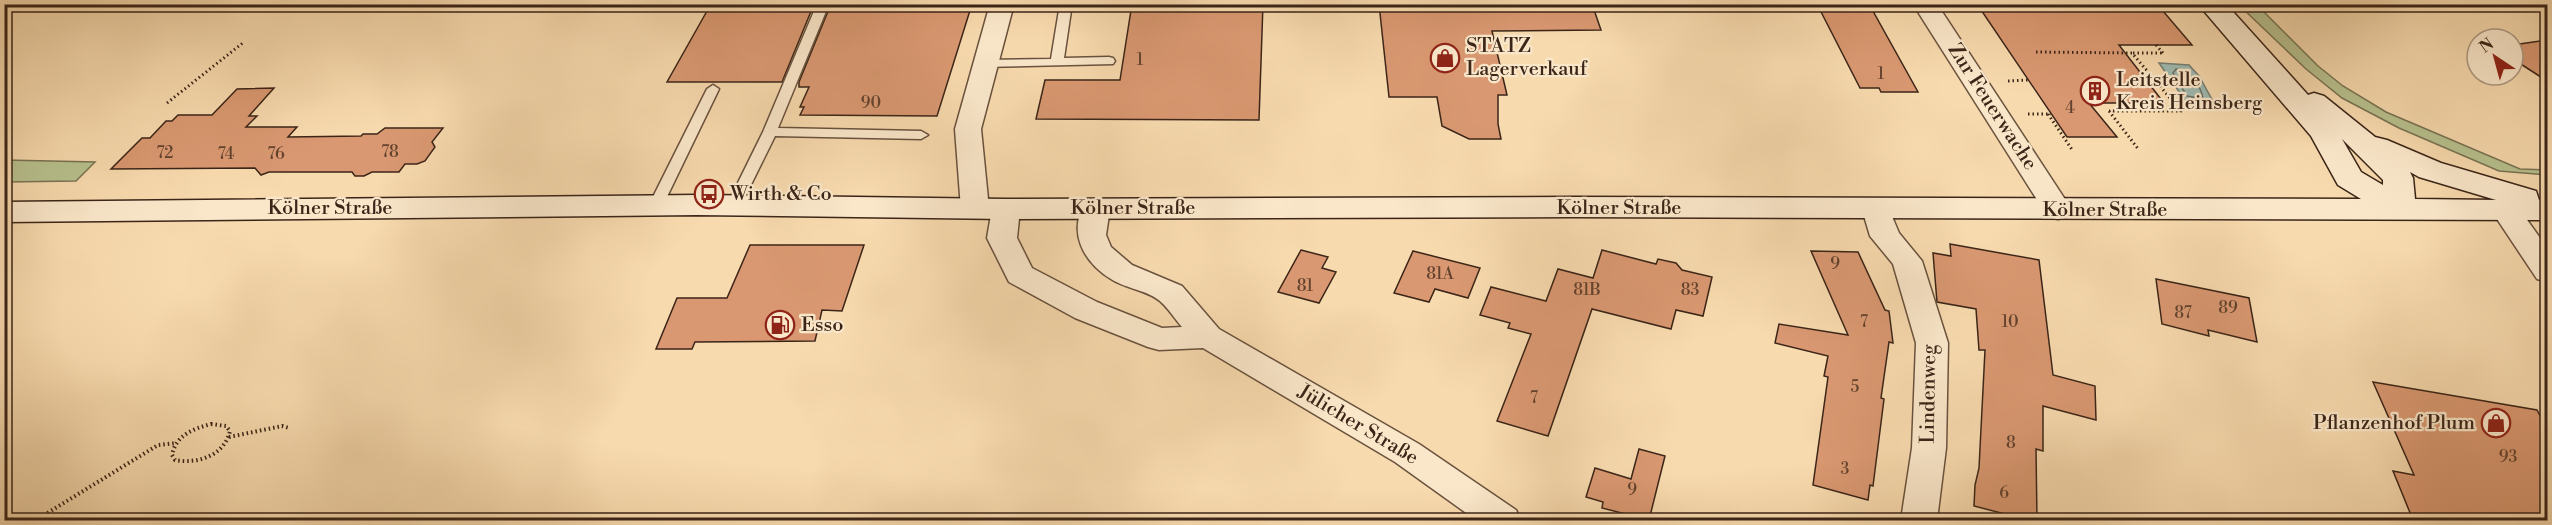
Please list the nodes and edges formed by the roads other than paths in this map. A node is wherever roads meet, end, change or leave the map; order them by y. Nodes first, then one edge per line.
1 (823, 4) edge
2 (1002, 4) edge
3 (1066, 4) edge
4 (1925, 4) edge
5 (2211, 4) edge
6 (1109, 61) dead end
7 (1058, 62) junction
8 (985, 64) junction
9 (2268, 67) junction
10 (713, 88) dead end
11 (770, 132) junction
12 (921, 135) dead end
13 (2357, 136) junction
14 (2547, 203) edge
15 (656, 205) junction
16 (734, 205) junction
17 (1096, 208) junction
18 (975, 209) junction
19 (1006, 209) junction
20 (1876, 209) junction
21 (2058, 210) junction
22 (2400, 210) junction
23 (2505, 210) junction
24 (2547, 210) edge
25 (4, 212) edge
26 (2547, 272) edge
27 (1208, 337) junction
28 (1503, 520) edge
29 (1920, 520) edge

1 - 11 lane
2 - 8 street
3 - 7 lane
4 - 21 street, Zur Feuerwache
5 - 9 main road
6 - 7 lane
7 - 8 lane
8 - 18 street
9 - 13 main road
9 - 22 main road
10 - 15 lane
11 - 12 lane
11 - 16 lane
13 - 14 main road
13 - 22 main road
15 - 16 main road, Kölner Straße
15 - 25 main road, Kölner Straße
16 - 18 main road, Kölner Straße
17 - 19 main road, Kölner Straße
17 - 20 main road, Kölner Straße
17 - 27 street, Jülicher Straße
18 - 19 main road, Kölner Straße
19 - 27 street
20 - 21 main road, Kölner Straße
20 - 29 street, Lindenweg
21 - 22 main road, Kölner Straße
22 - 23 main road, Kölner Straße
23 - 24 main road, Kölner Straße
23 - 26 street
27 - 28 street, Jülicher Straße

